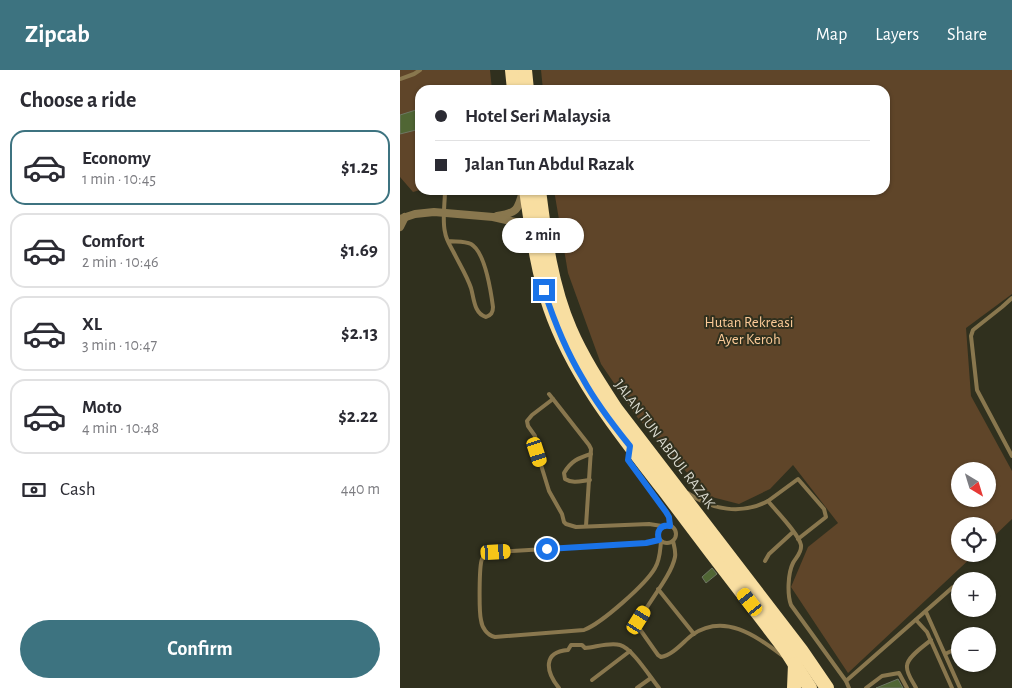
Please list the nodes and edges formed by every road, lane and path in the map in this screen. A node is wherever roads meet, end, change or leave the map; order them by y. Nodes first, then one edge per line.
1 (420, 70) edge
2 (512, 70) edge
3 (524, 70) edge
4 (400, 79) edge
5 (514, 85) edge
6 (526, 85) edge
7 (445, 195) edge
8 (523, 195) edge
9 (527, 195) edge
10 (539, 195) edge
11 (445, 213) junction
12 (493, 217) junction
13 (402, 218) edge
14 (537, 222) junction
15 (400, 227) edge
16 (448, 241) junction
17 (1012, 298) edge
18 (549, 394) dead end
19 (553, 399) junction
20 (630, 446) junction
21 (591, 454) junction
22 (1012, 456) edge
23 (590, 480) junction
24 (671, 482) junction
25 (768, 501) junction
26 (586, 526) junction
27 (662, 526) junction
28 (670, 526) junction
29 (793, 532) junction
30 (798, 539) junction
31 (660, 541) junction
32 (673, 541) junction
33 (764, 560) dead end
34 (658, 588) junction
35 (951, 589) edge
36 (926, 612) junction
37 (916, 620) junction
38 (694, 634) junction
39 (931, 640) junction
40 (630, 651) junction
41 (951, 651) edge
42 (945, 654) junction
43 (796, 664) junction
44 (650, 678) junction
45 (592, 680) dead end
46 (846, 681) junction
47 (820, 686) edge
48 (559, 688) edge
49 (637, 688) edge
50 (659, 688) edge
51 (794, 688) edge
52 (849, 688) edge
53 (866, 688) edge
54 (908, 688) edge
55 (916, 688) edge
56 (952, 688) edge
57 (960, 688) edge

1 - 4 lane
2 - 5 highway
3 - 6 highway
7 - 11 lane
8 - 12 street
9 - 14 highway, JALAN TUN ABDUL RAZAK
10 - 14 highway, JALAN TUN ABDUL RAZAK
11 - 12 street
11 - 13 street
11 - 16 lane
12 - 14 street
13 - 15 street
14 - 20 highway, JALAN TUN ABDUL RAZAK
14 - 24 highway, JALAN TUN ABDUL RAZAK
16 - 16 lane
17 - 22 lane
18 - 19 lane
19 - 21 lane
19 - 26 lane
20 - 28 lane
20 - 43 highway, JALAN TUN ABDUL RAZAK
21 - 23 lane
21 - 23 lane
23 - 26 lane
24 - 25 lane
24 - 47 highway, JALAN TUN ABDUL RAZAK
25 - 29 lane
25 - 30 lane
26 - 27 lane
27 - 28 lane
27 - 31 lane
28 - 32 lane
29 - 30 lane
29 - 33 lane
30 - 46 lane
31 - 31 lane
31 - 32 lane
32 - 34 lane
34 - 38 lane
34 - 38 lane
35 - 36 lane
36 - 37 lane
36 - 42 lane
37 - 39 lane
37 - 46 lane
38 - 43 lane
39 - 55 lane
39 - 56 lane
40 - 44 lane
40 - 45 lane
40 - 48 lane
41 - 42 lane
42 - 57 lane
43 - 47 highway, JALAN TUN ABDUL RAZAK
43 - 51 highway
44 - 49 lane
44 - 50 lane
46 - 52 lane
53 - 54 lane

